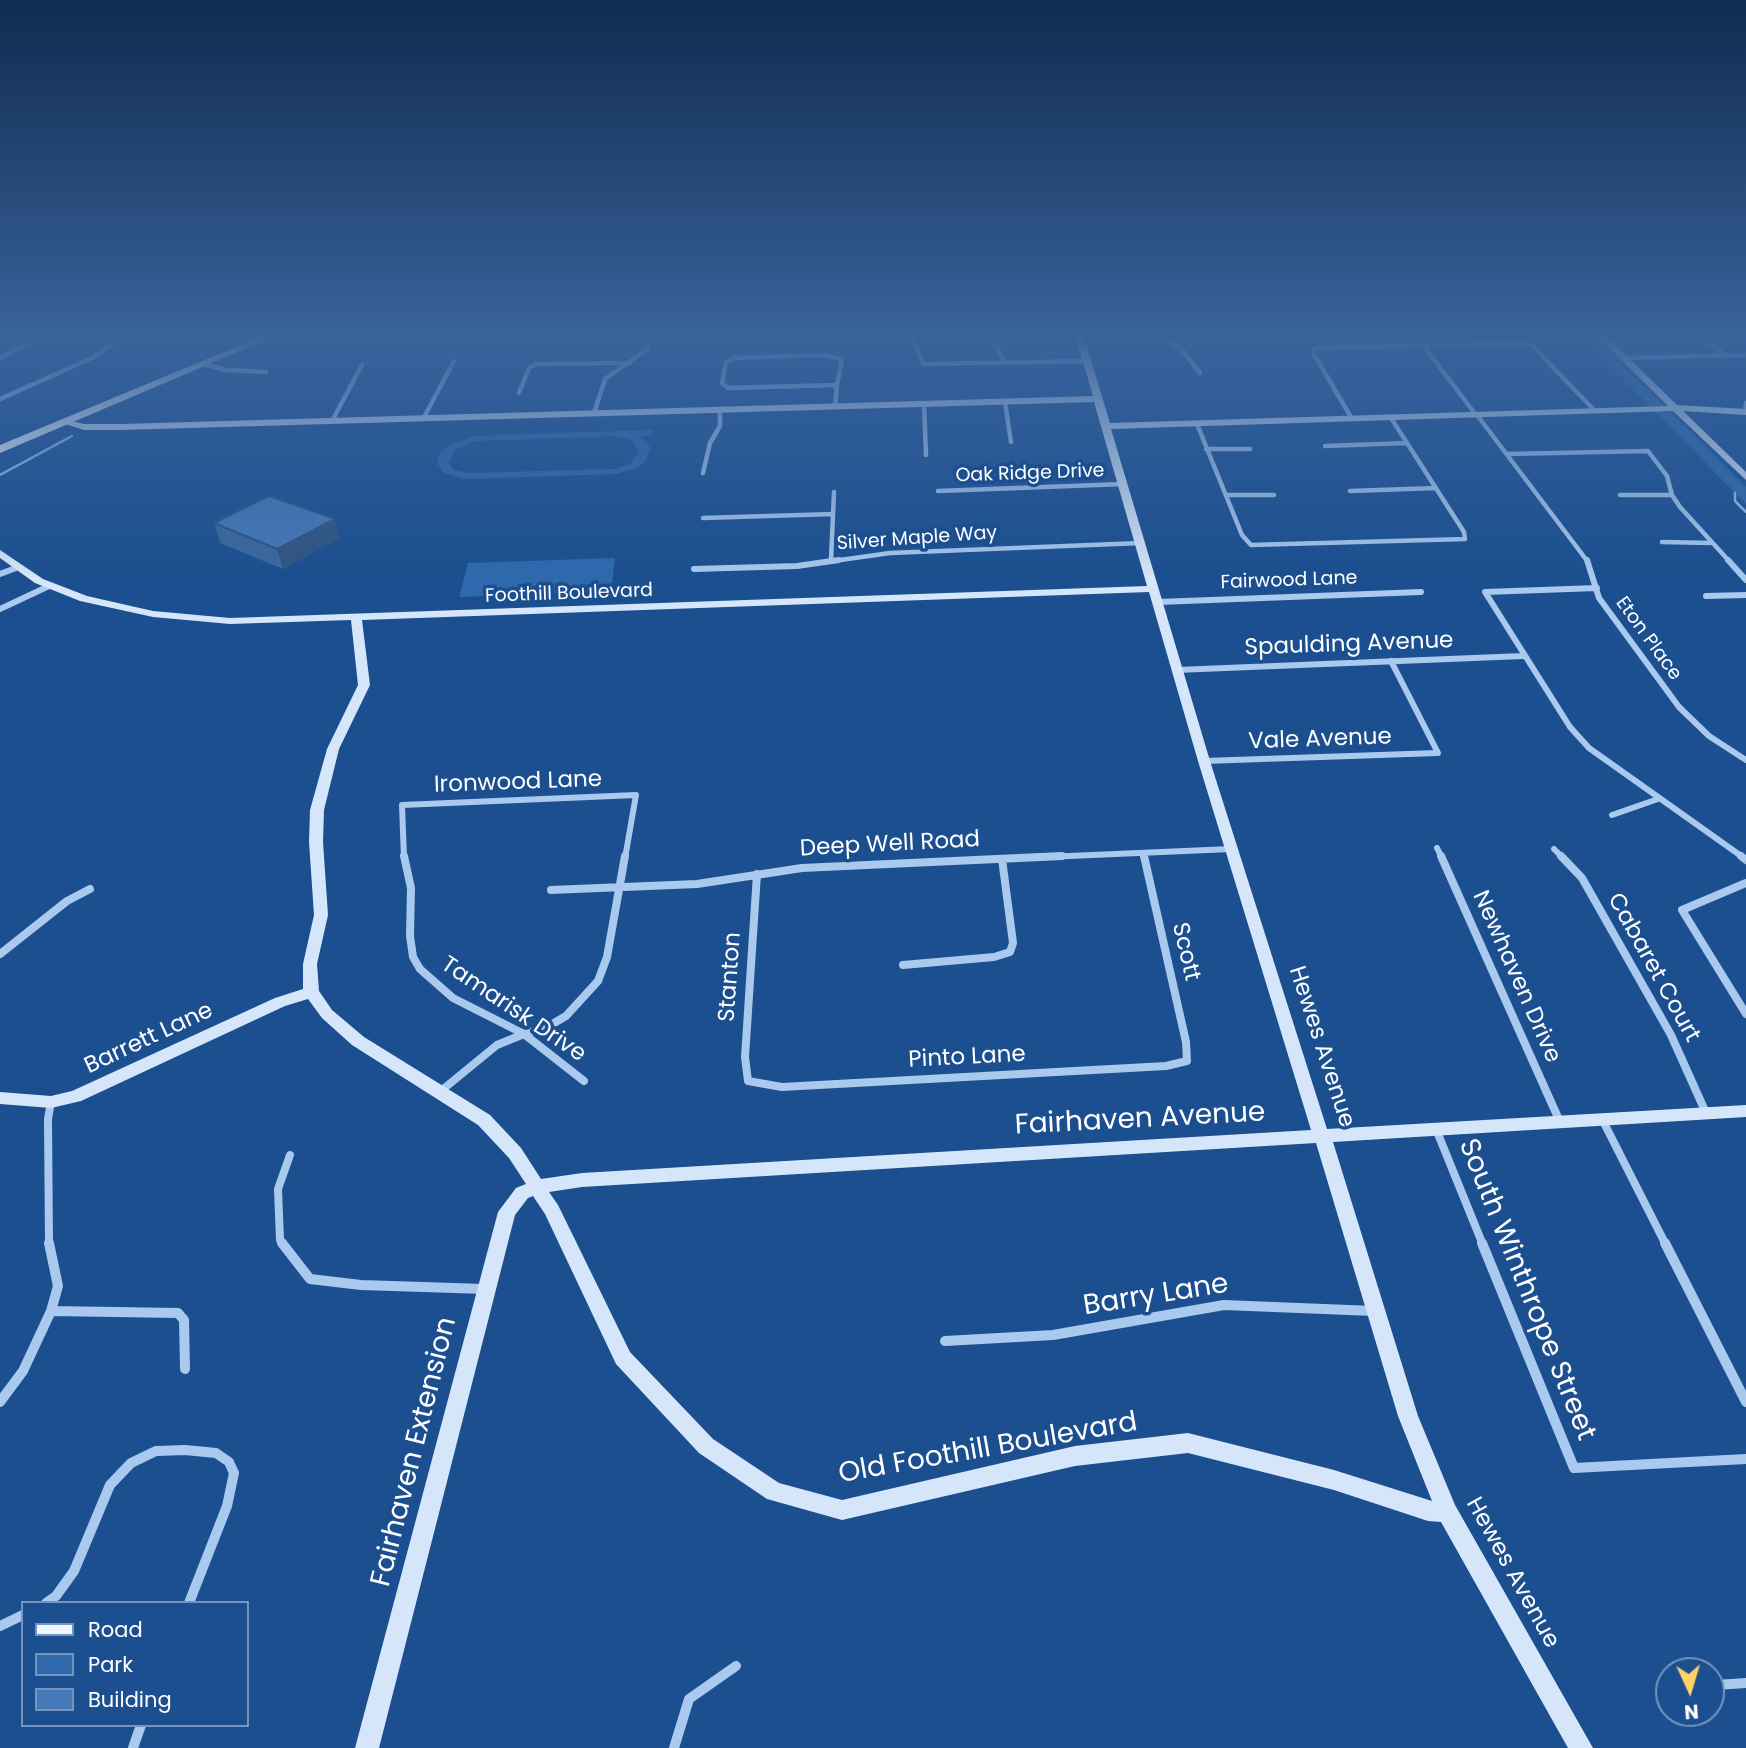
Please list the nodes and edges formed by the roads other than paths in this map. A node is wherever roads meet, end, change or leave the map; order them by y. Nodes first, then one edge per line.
1 (1477, 415) edge
2 (80, 416) edge
3 (335, 416) edge
4 (425, 416) edge
5 (540, 416) edge
6 (720, 416) edge
7 (924, 416) edge
8 (1007, 416) edge
9 (1104, 416) edge
10 (1350, 416) edge
11 (1461, 416) edge
12 (1685, 416) edge
13 (1391, 418) junction
14 (423, 419) junction
15 (1352, 419) junction
16 (332, 421) junction
17 (64, 422) junction
18 (1197, 424) junction
19 (1107, 426) junction
20 (1011, 442) dead end
21 (1407, 443) junction
22 (1325, 446) dead end
23 (0, 449) edge
24 (1206, 449) junction
25 (1250, 449) dead end
26 (1507, 454) junction
27 (926, 455) dead end
28 (703, 473) dead end
29 (1746, 477) edge
30 (1124, 484) junction
31 (1436, 488) junction
32 (938, 491) dead end
33 (1350, 491) dead end
34 (834, 492) dead end
35 (1226, 495) junction
36 (1274, 495) dead end
37 (1620, 495) dead end
38 (1672, 495) junction
39 (833, 514) junction
40 (703, 518) dead end
41 (1662, 542) dead end
42 (1712, 542) junction
43 (1142, 543) junction
44 (0, 553) edge
45 (831, 560) junction
46 (16, 568) junction
47 (694, 569) dead end
48 (0, 574) edge
49 (1746, 580) edge
50 (49, 586) junction
51 (1597, 588) junction
52 (1421, 592) dead end
53 (1156, 595) junction
54 (1746, 595) edge
55 (1706, 596) dead end
56 (0, 609) edge
57 (356, 619) junction
58 (1524, 656) junction
59 (1391, 661) junction
60 (1176, 670) junction
61 (1746, 760) edge
62 (1204, 761) junction
63 (1658, 799) junction
64 (402, 805) joint
65 (1612, 815) dead end
66 (1437, 848) dead end
67 (1231, 849) junction
68 (1554, 849) dead end
69 (1143, 853) junction
70 (1002, 859) junction
71 (1746, 860) edge
72 (757, 874) junction
73 (1746, 883) edge
74 (620, 886) junction
75 (90, 889) dead end
76 (551, 890) dead end
77 (0, 954) edge
78 (903, 965) dead end
79 (311, 992) junction
80 (1746, 1014) edge
81 (524, 1034) junction
82 (1187, 1061) joint
83 (584, 1081) dead end
84 (748, 1081) joint
85 (442, 1090) junction
86 (0, 1098) edge
87 (51, 1102) junction
88 (1746, 1111) edge
89 (1706, 1113) junction
90 (1602, 1119) junction
91 (1560, 1122) junction
92 (1435, 1129) junction
93 (1322, 1136) junction
94 (290, 1155) dead end
95 (538, 1186) junction
96 (485, 1289) junction
97 (51, 1311) junction
98 (1375, 1311) junction
99 (945, 1341) dead end
100 (185, 1369) dead end
101 (0, 1402) edge
102 (1746, 1402) edge
103 (1746, 1459) edge
104 (1447, 1512) junction
105 (49, 1601) edge
106 (190, 1601) edge
107 (21, 1616) edge
108 (0, 1626) edge
109 (736, 1666) dead end
110 (1746, 1683) edge
111 (1725, 1684) edge
112 (140, 1729) edge
113 (133, 1748) edge
114 (367, 1748) edge
115 (674, 1748) edge
116 (1581, 1748) edge

1 - 26 street, Eton Place
2 - 17 main road
3 - 16 street
4 - 14 street
5 - 14 street
6 - 28 street
7 - 27 street
8 - 20 street
9 - 19 street, Hewes Avenue
10 - 15 street
11 - 13 street
12 - 29 street
13 - 15 street
13 - 21 street
14 - 16 street
15 - 18 street
16 - 17 street
17 - 23 main road
18 - 19 street
18 - 24 street
19 - 30 street, Hewes Avenue
21 - 22 street
21 - 31 street
24 - 25 street
24 - 35 street
26 - 38 street
26 - 51 street, Eton Place
30 - 32 street, Oak Ridge Drive
30 - 43 street, Hewes Avenue
31 - 33 street
31 - 35 street
34 - 39 street
35 - 36 street
37 - 38 street
38 - 42 street
39 - 40 street
39 - 45 street
41 - 42 street
42 - 49 street
43 - 45 street, Silver Maple Way
43 - 53 street, Hewes Avenue
44 - 46 street, Foothill Boulevard
45 - 47 street, Silver Maple Way
46 - 48 street
46 - 50 street, Foothill Boulevard
50 - 56 street
50 - 57 street, Foothill Boulevard
51 - 58 street
51 - 61 street, Eton Place
52 - 53 street, Fairwood Lane
53 - 57 street, Foothill Boulevard
53 - 60 street, Hewes Avenue
54 - 55 street
57 - 79 street
58 - 59 street, Spaulding Avenue
58 - 63 street
59 - 60 street, Spaulding Avenue
59 - 62 street, Vale Avenue
60 - 62 street, Hewes Avenue
62 - 67 street, Hewes Avenue
63 - 65 street
63 - 71 street
64 - 74 street, Ironwood Lane
64 - 81 street, Tamarisk Drive
66 - 91 street, Newhaven Drive
67 - 69 street, Deep Well Road
67 - 93 street, Hewes Avenue
68 - 89 street, Cabaret Court
69 - 70 street, Deep Well Road
69 - 82 street, Scott
70 - 72 street, Deep Well Road
70 - 78 street
72 - 74 street, Deep Well Road
72 - 84 street, Stanton
73 - 80 street
74 - 76 street, Deep Well Road
74 - 81 street
75 - 77 street
79 - 85 street, Old Foothill Boulevard
79 - 87 street, Barrett Lane
81 - 83 street, Tamarisk Drive
81 - 85 street
82 - 84 street, Pinto Lane
85 - 95 street, Old Foothill Boulevard
86 - 87 street, Barrett Lane
87 - 97 street
88 - 89 street, Fairhaven Avenue
89 - 90 street, Fairhaven Avenue
90 - 91 street, Fairhaven Avenue
90 - 102 street
91 - 92 street, Fairhaven Avenue
92 - 93 street, Fairhaven Avenue
92 - 103 street, South Winthrope Street
93 - 95 street, Fairhaven Avenue
93 - 98 street, Hewes Avenue
94 - 96 street
95 - 96 street, Fairhaven Extension
95 - 104 street, Old Foothill Boulevard
96 - 114 street, Fairhaven Extension
97 - 100 street
97 - 101 street
98 - 99 street, Barry Lane
98 - 104 street, Hewes Avenue
104 - 116 street, Hewes Avenue
105 - 106 street
107 - 108 street
109 - 115 street
110 - 111 street
112 - 113 street

